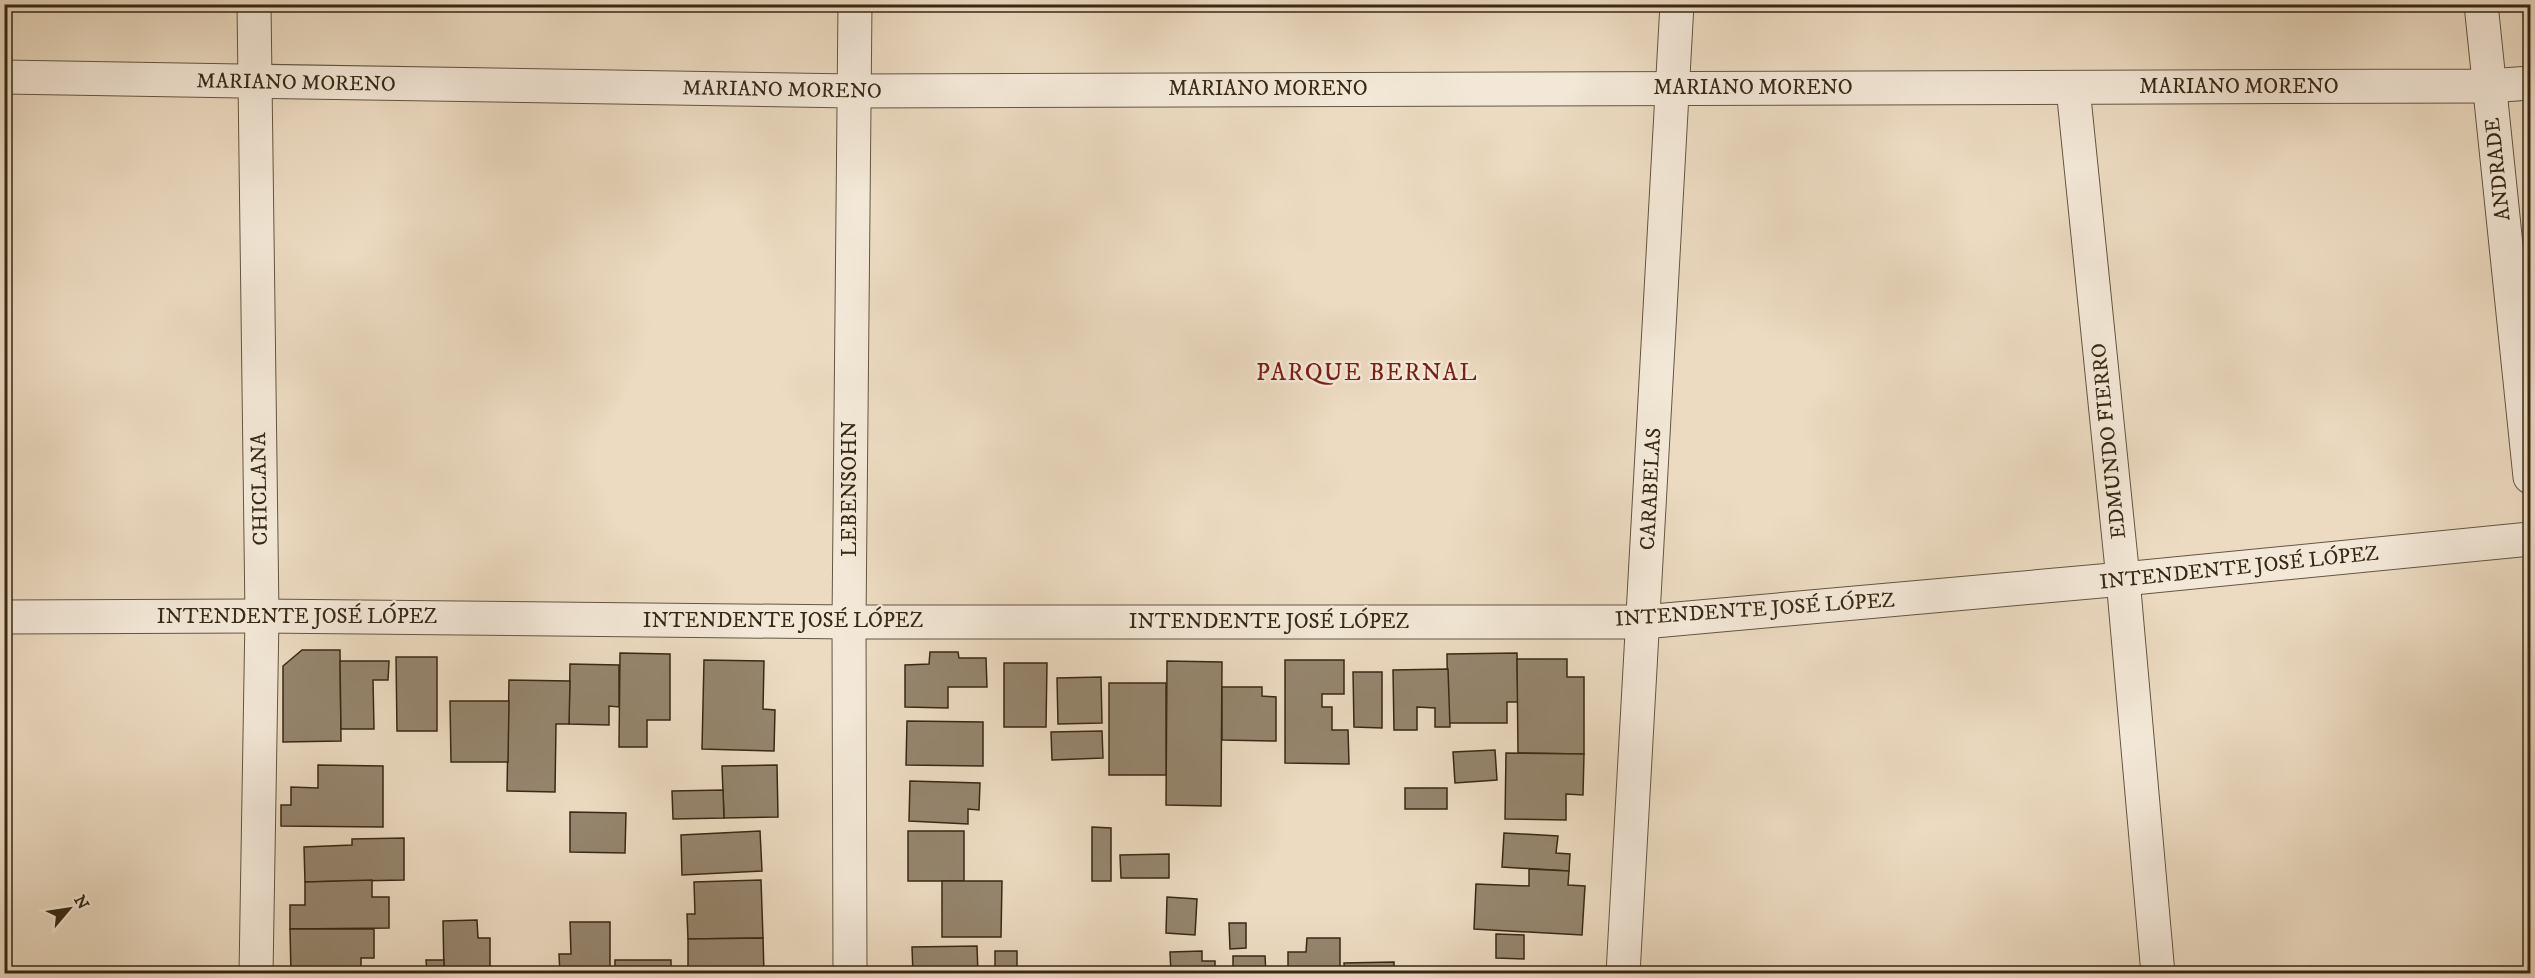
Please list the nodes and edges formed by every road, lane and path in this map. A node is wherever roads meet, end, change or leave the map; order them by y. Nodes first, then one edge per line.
1 (254, 4) edge
2 (855, 4) edge
3 (1677, 4) edge
4 (2481, 4) edge
5 (4, 77) edge
6 (254, 82) junction
7 (2530, 83) edge
8 (2489, 86) junction
9 (1672, 87) junction
10 (2073, 88) junction
11 (852, 91) junction
12 (2530, 477) edge
13 (2530, 539) edge
14 (2123, 579) junction
15 (262, 616) junction
16 (4, 617) edge
17 (849, 622) junction
18 (1643, 622) junction
19 (256, 974) edge
20 (850, 974) edge
21 (1623, 974) edge
22 (2158, 974) edge

1 - 6 street, CHICLANA
2 - 11 street, LEBENSOHN
3 - 9 street, CARABELAS
4 - 8 street, ANDRADE
5 - 6 street, MARIANO MORENO
6 - 11 street, MARIANO MORENO
6 - 15 street, CHICLANA
7 - 8 street, MARIANO MORENO
8 - 10 street, MARIANO MORENO
8 - 12 street, ANDRADE
9 - 10 street, MARIANO MORENO
9 - 11 street, MARIANO MORENO
9 - 18 street, CARABELAS
10 - 14 street, EDMUNDO FIERRO
11 - 17 street, LEBENSOHN
13 - 14 street, INTENDENTE JOSÉ LÓPEZ
14 - 18 street, INTENDENTE JOSÉ LÓPEZ
14 - 22 street, EDMUNDO FIERRO
15 - 16 street, INTENDENTE JOSÉ LÓPEZ
15 - 17 street, INTENDENTE JOSÉ LÓPEZ
15 - 19 street, CHICLANA
17 - 18 street, INTENDENTE JOSÉ LÓPEZ
17 - 20 street, LEBENSOHN
18 - 21 street, CARABELAS

